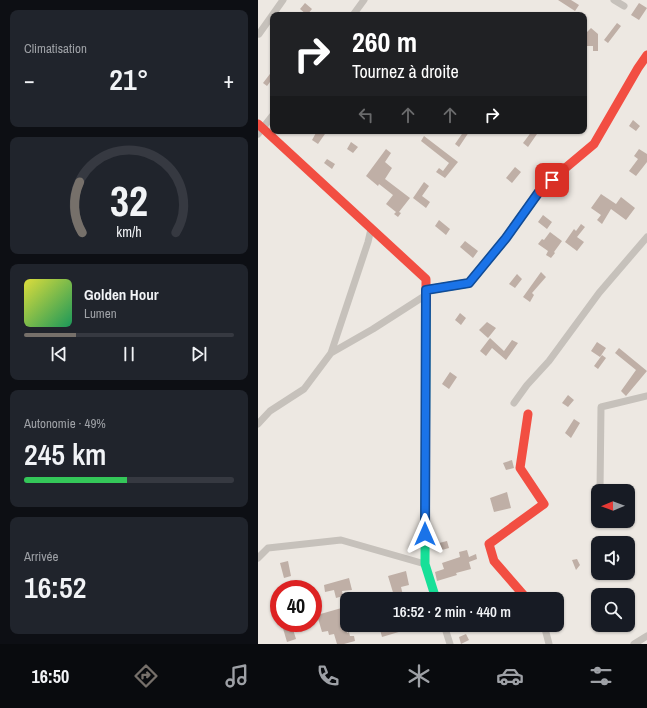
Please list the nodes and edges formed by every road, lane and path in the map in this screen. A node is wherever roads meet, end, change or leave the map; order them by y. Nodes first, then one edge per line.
1 (283, 0) edge
2 (364, 0) edge
3 (614, 0) edge
4 (624, 6) dead end
5 (275, 12) edge
6 (354, 12) edge
7 (270, 18) edge
8 (258, 33) edge
9 (647, 55) edge
10 (270, 118) edge
11 (260, 129) edge
12 (371, 229) junction
13 (647, 237) edge
14 (426, 293) junction
15 (331, 353) junction
16 (647, 396) edge
17 (514, 403) dead end
18 (528, 414) dead end
19 (258, 424) edge
20 (600, 484) edge
21 (258, 558) edge
22 (425, 564) junction
23 (434, 592) edge
24 (521, 592) edge
25 (446, 632) edge
26 (546, 632) edge
27 (647, 636) edge
28 (450, 644) edge
29 (549, 644) edge
30 (634, 644) edge

1 - 5 street
2 - 6 street
3 - 4 street
7 - 8 street
9 - 14 street
10 - 11 street
11 - 12 street
12 - 14 street
12 - 15 street
13 - 17 street
14 - 15 street
14 - 22 street
15 - 19 street
16 - 20 street
18 - 24 street
21 - 22 street
22 - 23 street
25 - 28 street
26 - 29 street
27 - 30 street

